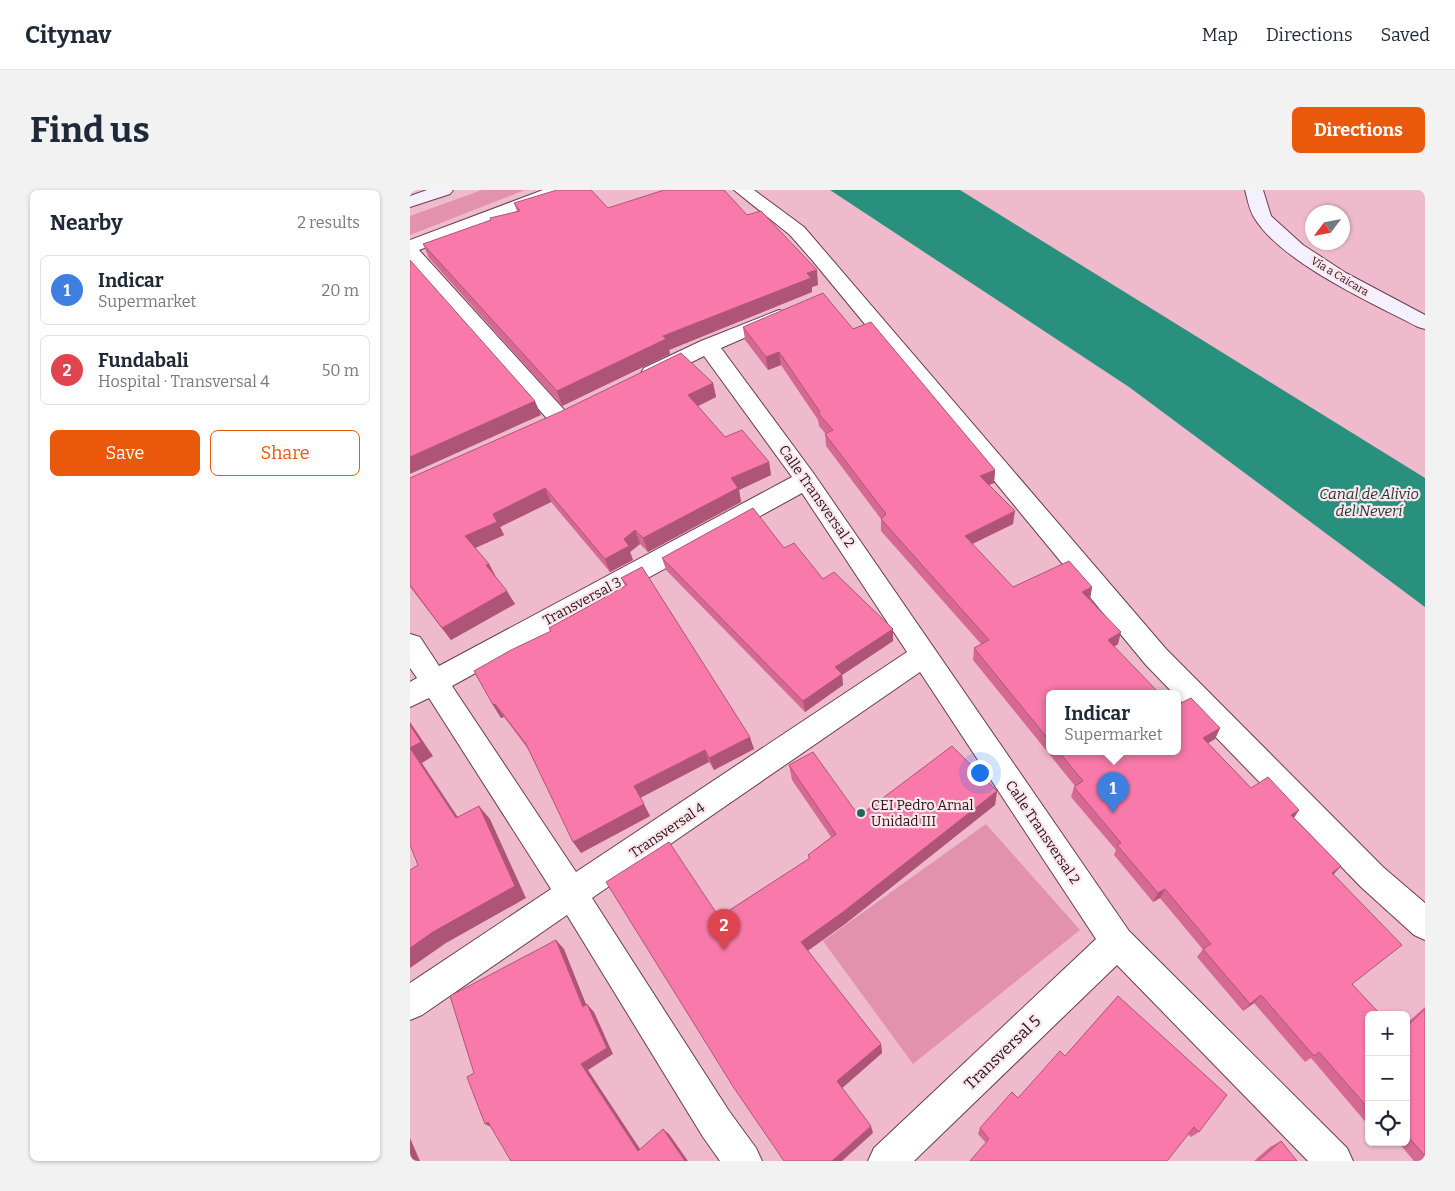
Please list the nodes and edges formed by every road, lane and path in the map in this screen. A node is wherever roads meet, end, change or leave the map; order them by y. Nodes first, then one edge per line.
1 (444, 190) edge
2 (559, 190) edge
3 (743, 190) edge
4 (1254, 190) edge
5 (410, 202) edge
6 (410, 247) edge
7 (410, 252) edge
8 (799, 307) edge
9 (1425, 323) edge
10 (708, 346) junction
11 (638, 380) edge
12 (559, 418) edge
13 (806, 480) junction
14 (410, 645) edge
15 (924, 655) junction
16 (422, 688) edge
17 (572, 894) junction
18 (1425, 924) edge
19 (1117, 942) junction
20 (410, 1003) edge
21 (743, 1161) edge
22 (887, 1161) edge
23 (1334, 1161) edge

1 - 5 street
2 - 6 street
3 - 18 street
4 - 9 street, Vía a Caicara
7 - 12 street
8 - 10 street
10 - 11 street
10 - 13 street, Calle Transversal 2
13 - 15 street, Calle Transversal 2
13 - 16 street, Transversal 3
14 - 16 street
15 - 17 street, Transversal 4
15 - 19 street, Calle Transversal 2
16 - 17 street
17 - 20 street, Transversal 4
17 - 21 street
19 - 22 street, Transversal 5
19 - 23 street, Calle Transversal 2

